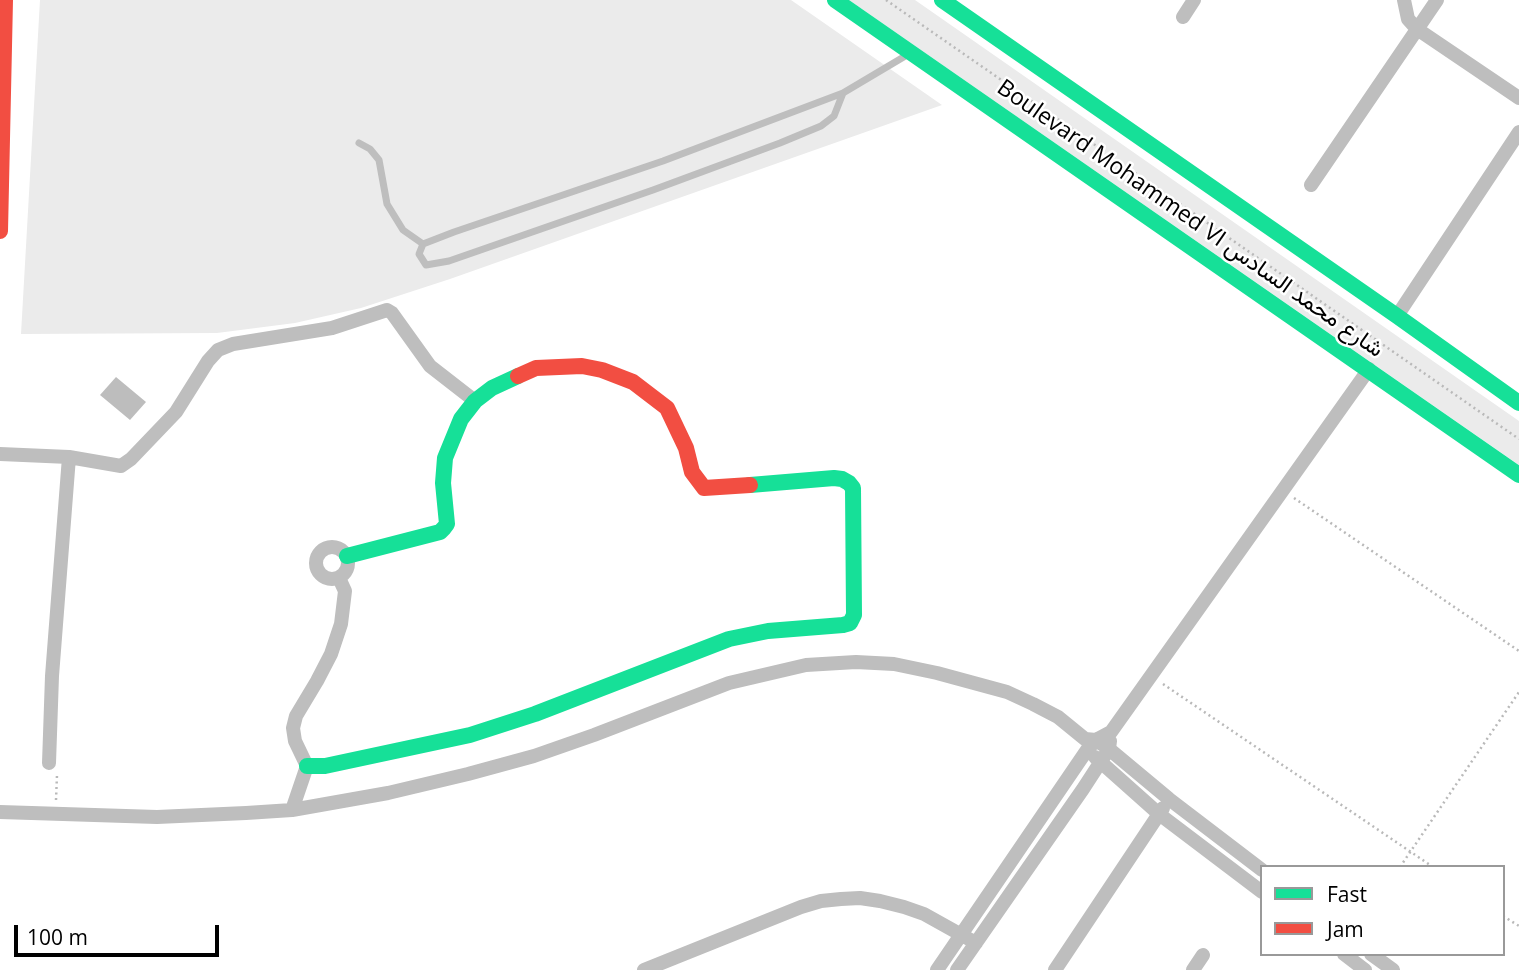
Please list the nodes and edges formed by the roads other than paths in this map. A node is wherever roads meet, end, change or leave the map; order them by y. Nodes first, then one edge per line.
1 (5, 0) edge
2 (835, 0) edge
3 (942, 0) edge
4 (1194, 0) edge
5 (1404, 0) edge
6 (1437, 0) edge
7 (1183, 17) dead end
8 (1417, 29) junction
9 (910, 53) junction
10 (843, 93) junction
11 (1519, 97) edge
12 (1519, 132) edge
13 (359, 143) dead end
14 (1311, 186) dead end
15 (0, 231) edge
16 (423, 244) junction
17 (1397, 316) junction
18 (1369, 369) junction
19 (475, 401) junction
20 (1519, 403) edge
21 (0, 454) edge
22 (69, 457) junction
23 (1519, 475) edge
24 (346, 556) junction
25 (339, 578) junction
26 (1111, 732) junction
27 (1089, 743) junction
28 (1109, 749) junction
29 (1100, 762) junction
30 (49, 763) road end
31 (307, 766) junction
32 (1169, 799) junction
33 (292, 810) junction
34 (0, 812) edge
35 (1159, 814) junction
36 (1260, 868) edge
37 (1260, 890) edge
38 (962, 934) junction
39 (976, 943) junction
40 (1203, 955) dead end
41 (1347, 956) edge
42 (1374, 956) edge
43 (645, 970) edge
44 (937, 970) edge
45 (957, 970) edge
46 (1055, 970) edge
47 (1193, 970) edge
48 (1365, 970) edge
49 (1393, 970) edge

1 - 15 main road
2 - 9 main road, Boulevard Mohammed VI شارع محمد السادس
3 - 17 main road, Boulevard Mohammed VI شارع محمد السادس
4 - 7 street
5 - 8 street
6 - 8 street
8 - 11 street
8 - 14 street
9 - 10 lane
9 - 18 main road, Boulevard Mohammed VI شارع محمد السادس
10 - 16 lane
10 - 16 lane
12 - 17 street
13 - 16 lane
17 - 20 main road, Boulevard Mohammed VI شارع محمد السادس
18 - 23 main road, Boulevard Mohammed VI شارع محمد السادس
18 - 26 street
19 - 22 street
19 - 24 main road
19 - 31 main road
21 - 22 street
22 - 30 street
24 - 25 street
24 - 25 street
25 - 31 street
26 - 27 street
26 - 28 street
27 - 28 street
27 - 29 street
27 - 33 street
27 - 38 street
28 - 29 street
28 - 32 street
29 - 35 street
29 - 39 street
31 - 33 street
32 - 35 street
32 - 36 street
33 - 34 street
35 - 37 street
35 - 46 street
38 - 39 street
38 - 43 street
38 - 44 street
39 - 45 street
40 - 47 street
41 - 48 street
42 - 49 street

